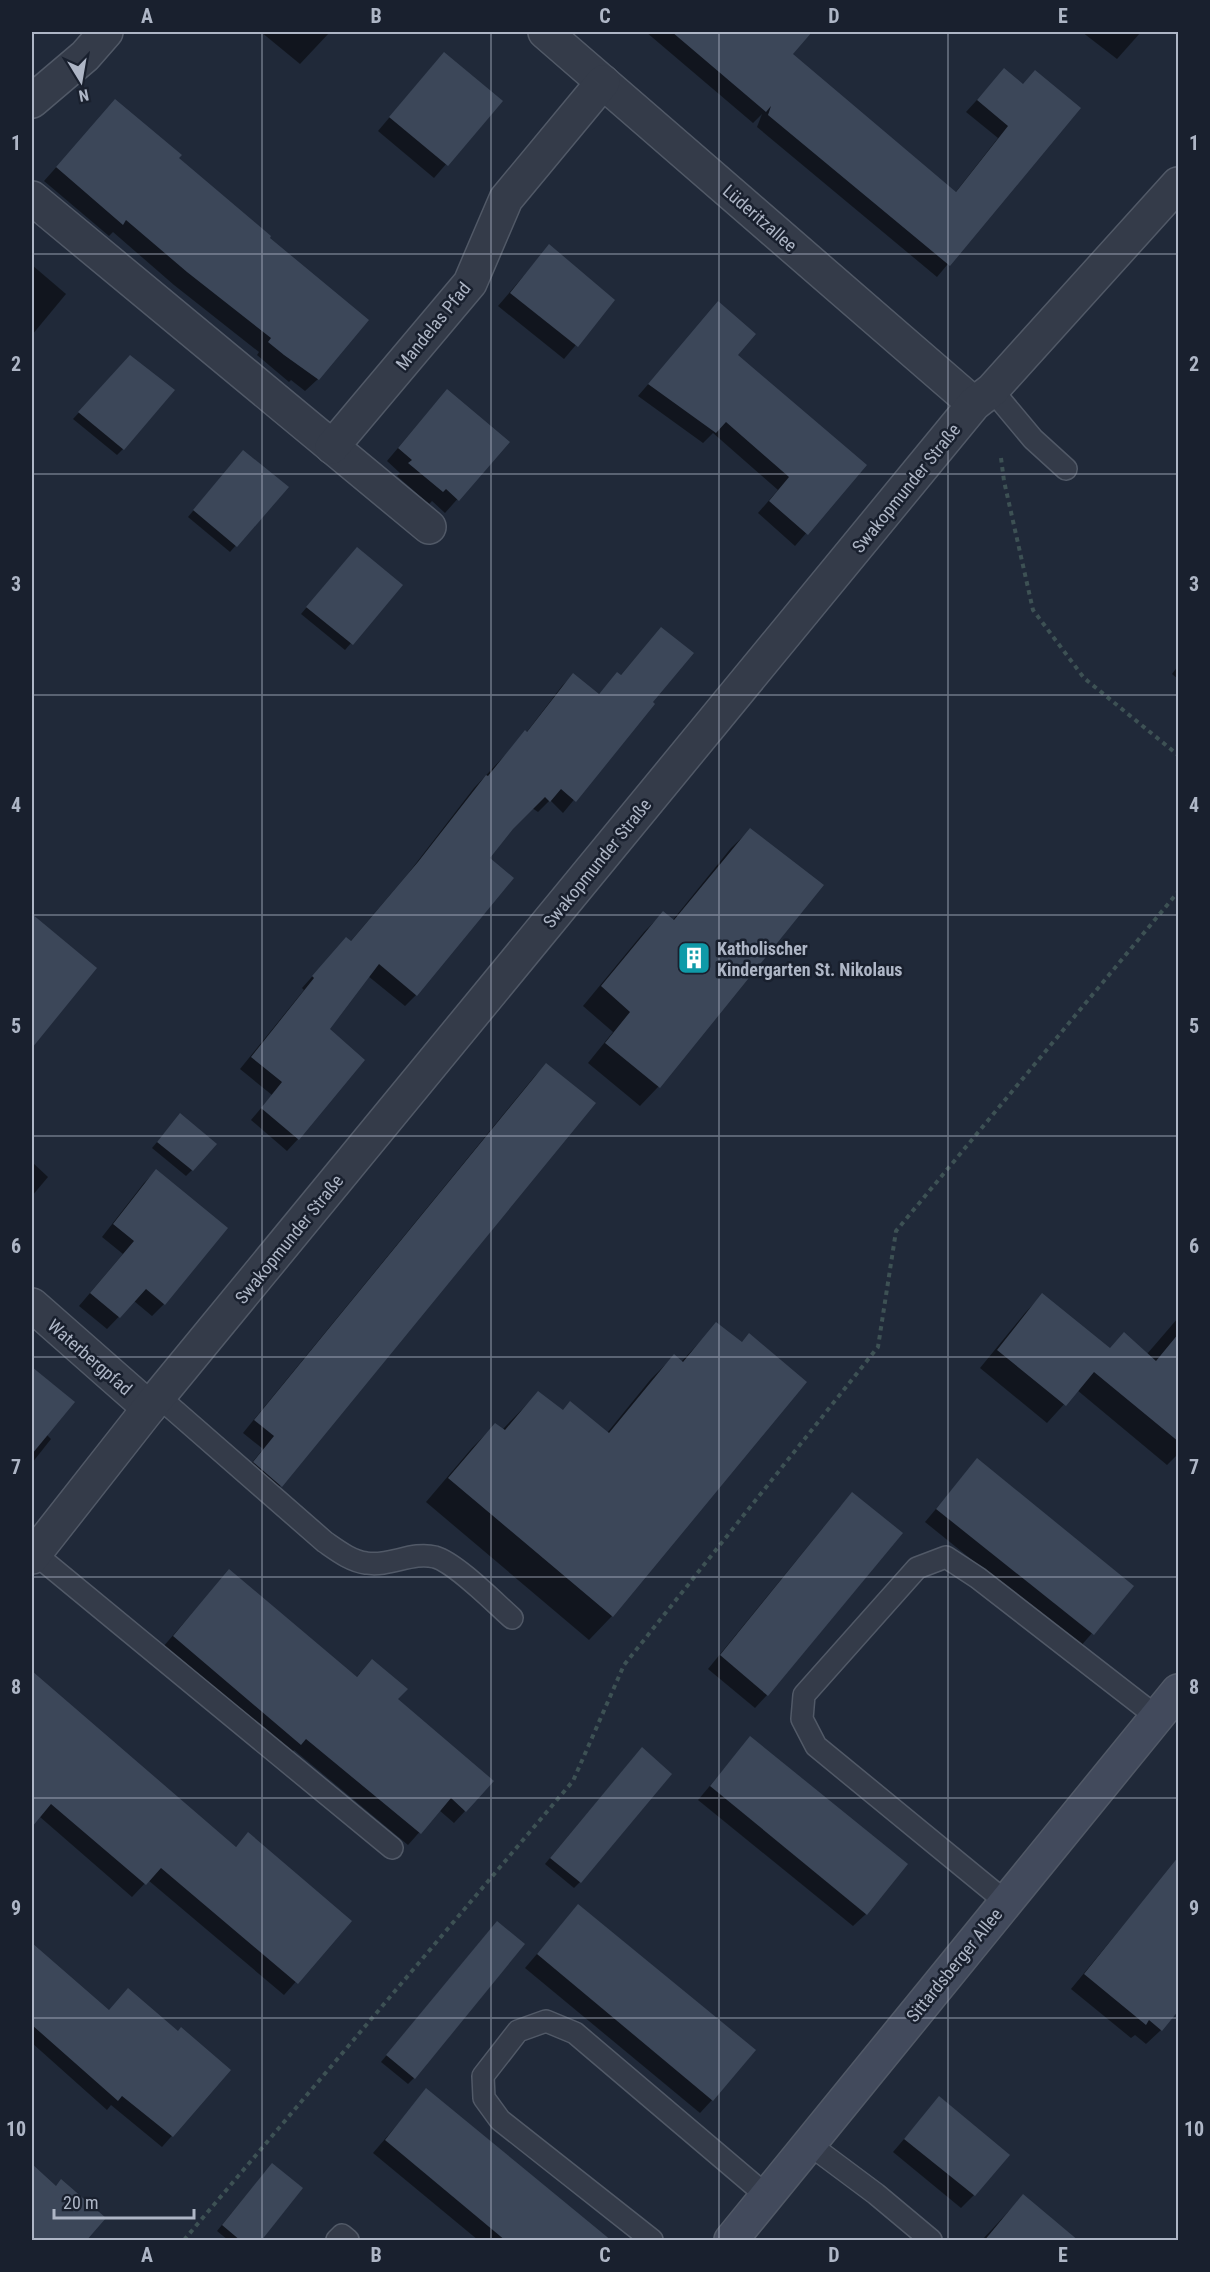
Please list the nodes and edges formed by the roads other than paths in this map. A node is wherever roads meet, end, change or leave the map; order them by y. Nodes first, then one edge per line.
1 (106, 32) edge
2 (545, 32) edge
3 (603, 82) junction
4 (32, 101) edge
5 (1179, 184) edge
6 (32, 198) edge
7 (983, 397) junction
8 (332, 447) junction
9 (1066, 469) dead end
10 (429, 527) dead end
11 (32, 1305) edge
12 (154, 1403) junction
13 (33, 1555) edge
14 (512, 1618) dead end
15 (1179, 1690) edge
16 (1157, 1717) junction
17 (392, 1848) dead end
18 (1006, 1902) junction
19 (809, 2144) junction
20 (767, 2196) junction
21 (337, 2241) edge
22 (348, 2241) edge
23 (652, 2241) edge
24 (730, 2241) edge
25 (931, 2241) edge

1 - 4 street
2 - 3 street, Lüderitzallee
3 - 7 street, Lüderitzallee
3 - 8 street, Mandelas Pfad
5 - 7 street, Swakopmunder Straße
6 - 8 street
7 - 9 lane
7 - 12 street, Swakopmunder Straße
8 - 10 street
11 - 12 street, Waterbergpfad
12 - 13 street, Swakopmunder Straße
12 - 14 lane
13 - 17 lane
15 - 16 main road, Sittardsberger Allee
16 - 18 main road, Sittardsberger Allee
16 - 18 lane
18 - 19 main road, Sittardsberger Allee
19 - 20 main road, Sittardsberger Allee
19 - 25 lane
20 - 23 lane
20 - 24 main road, Sittardsberger Allee
21 - 22 lane

